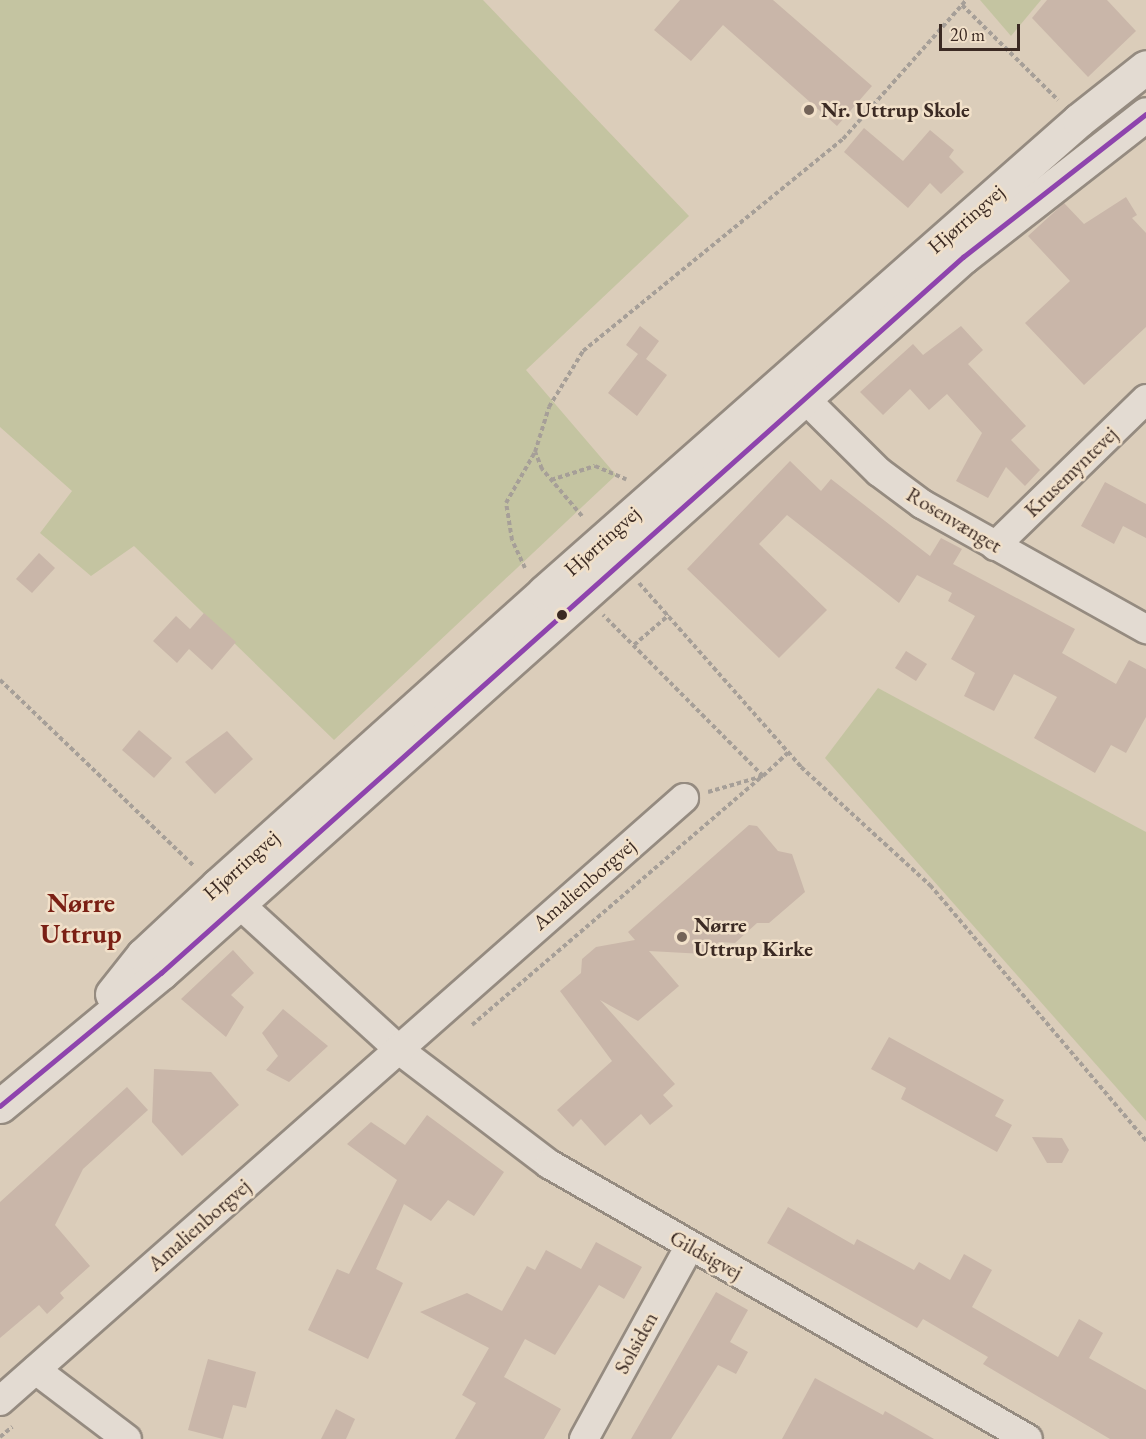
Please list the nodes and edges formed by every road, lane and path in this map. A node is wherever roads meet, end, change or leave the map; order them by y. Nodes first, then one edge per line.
1 (966, 0) edge
2 (962, 5) junction
3 (1146, 67) edge
4 (1146, 114) edge
5 (1079, 120) junction
6 (794, 388) junction
7 (1146, 399) edge
8 (535, 452) junction
9 (551, 480) junction
10 (638, 484) dead end
11 (582, 516) dead end
12 (995, 546) junction
13 (638, 582) dead end
14 (544, 592) junction
15 (584, 596) junction
16 (669, 615) junction
17 (1146, 629) edge
18 (0, 680) edge
19 (788, 753) junction
20 (684, 798) joint
21 (229, 893) junction
22 (398, 1049) junction
23 (0, 1106) edge
24 (1146, 1142) edge
25 (689, 1247) junction
26 (36, 1370) junction
27 (0, 1401) edge
28 (127, 1439) edge
29 (584, 1439) edge
30 (1028, 1439) edge

1 - 2 path
2 - 5 path
2 - 8 path
3 - 5 main road, Hjørringvej
4 - 6 main road, Hjørringvej
5 - 6 main road, Hjørringvej
6 - 12 street, Rosenvænget
6 - 14 main road, Hjørringvej
6 - 15 main road, Hjørringvej
7 - 12 street, Krusemyntevej
8 - 9 path
8 - 14 path
9 - 10 path
9 - 11 path
12 - 17 street, Rosenvænget
13 - 16 path
14 - 21 main road, Hjørringvej
15 - 16 path
15 - 21 main road, Hjørringvej
16 - 19 path
18 - 21 path
19 - 20 path
19 - 24 path
20 - 22 street, Amalienborgvej
21 - 22 street
21 - 23 main road, Hjørringvej
22 - 25 street, Gildsigvej
22 - 26 street, Amalienborgvej
25 - 29 street, Solsiden
25 - 30 street, Gildsigvej
26 - 27 street, Amalienborgvej
26 - 28 street

